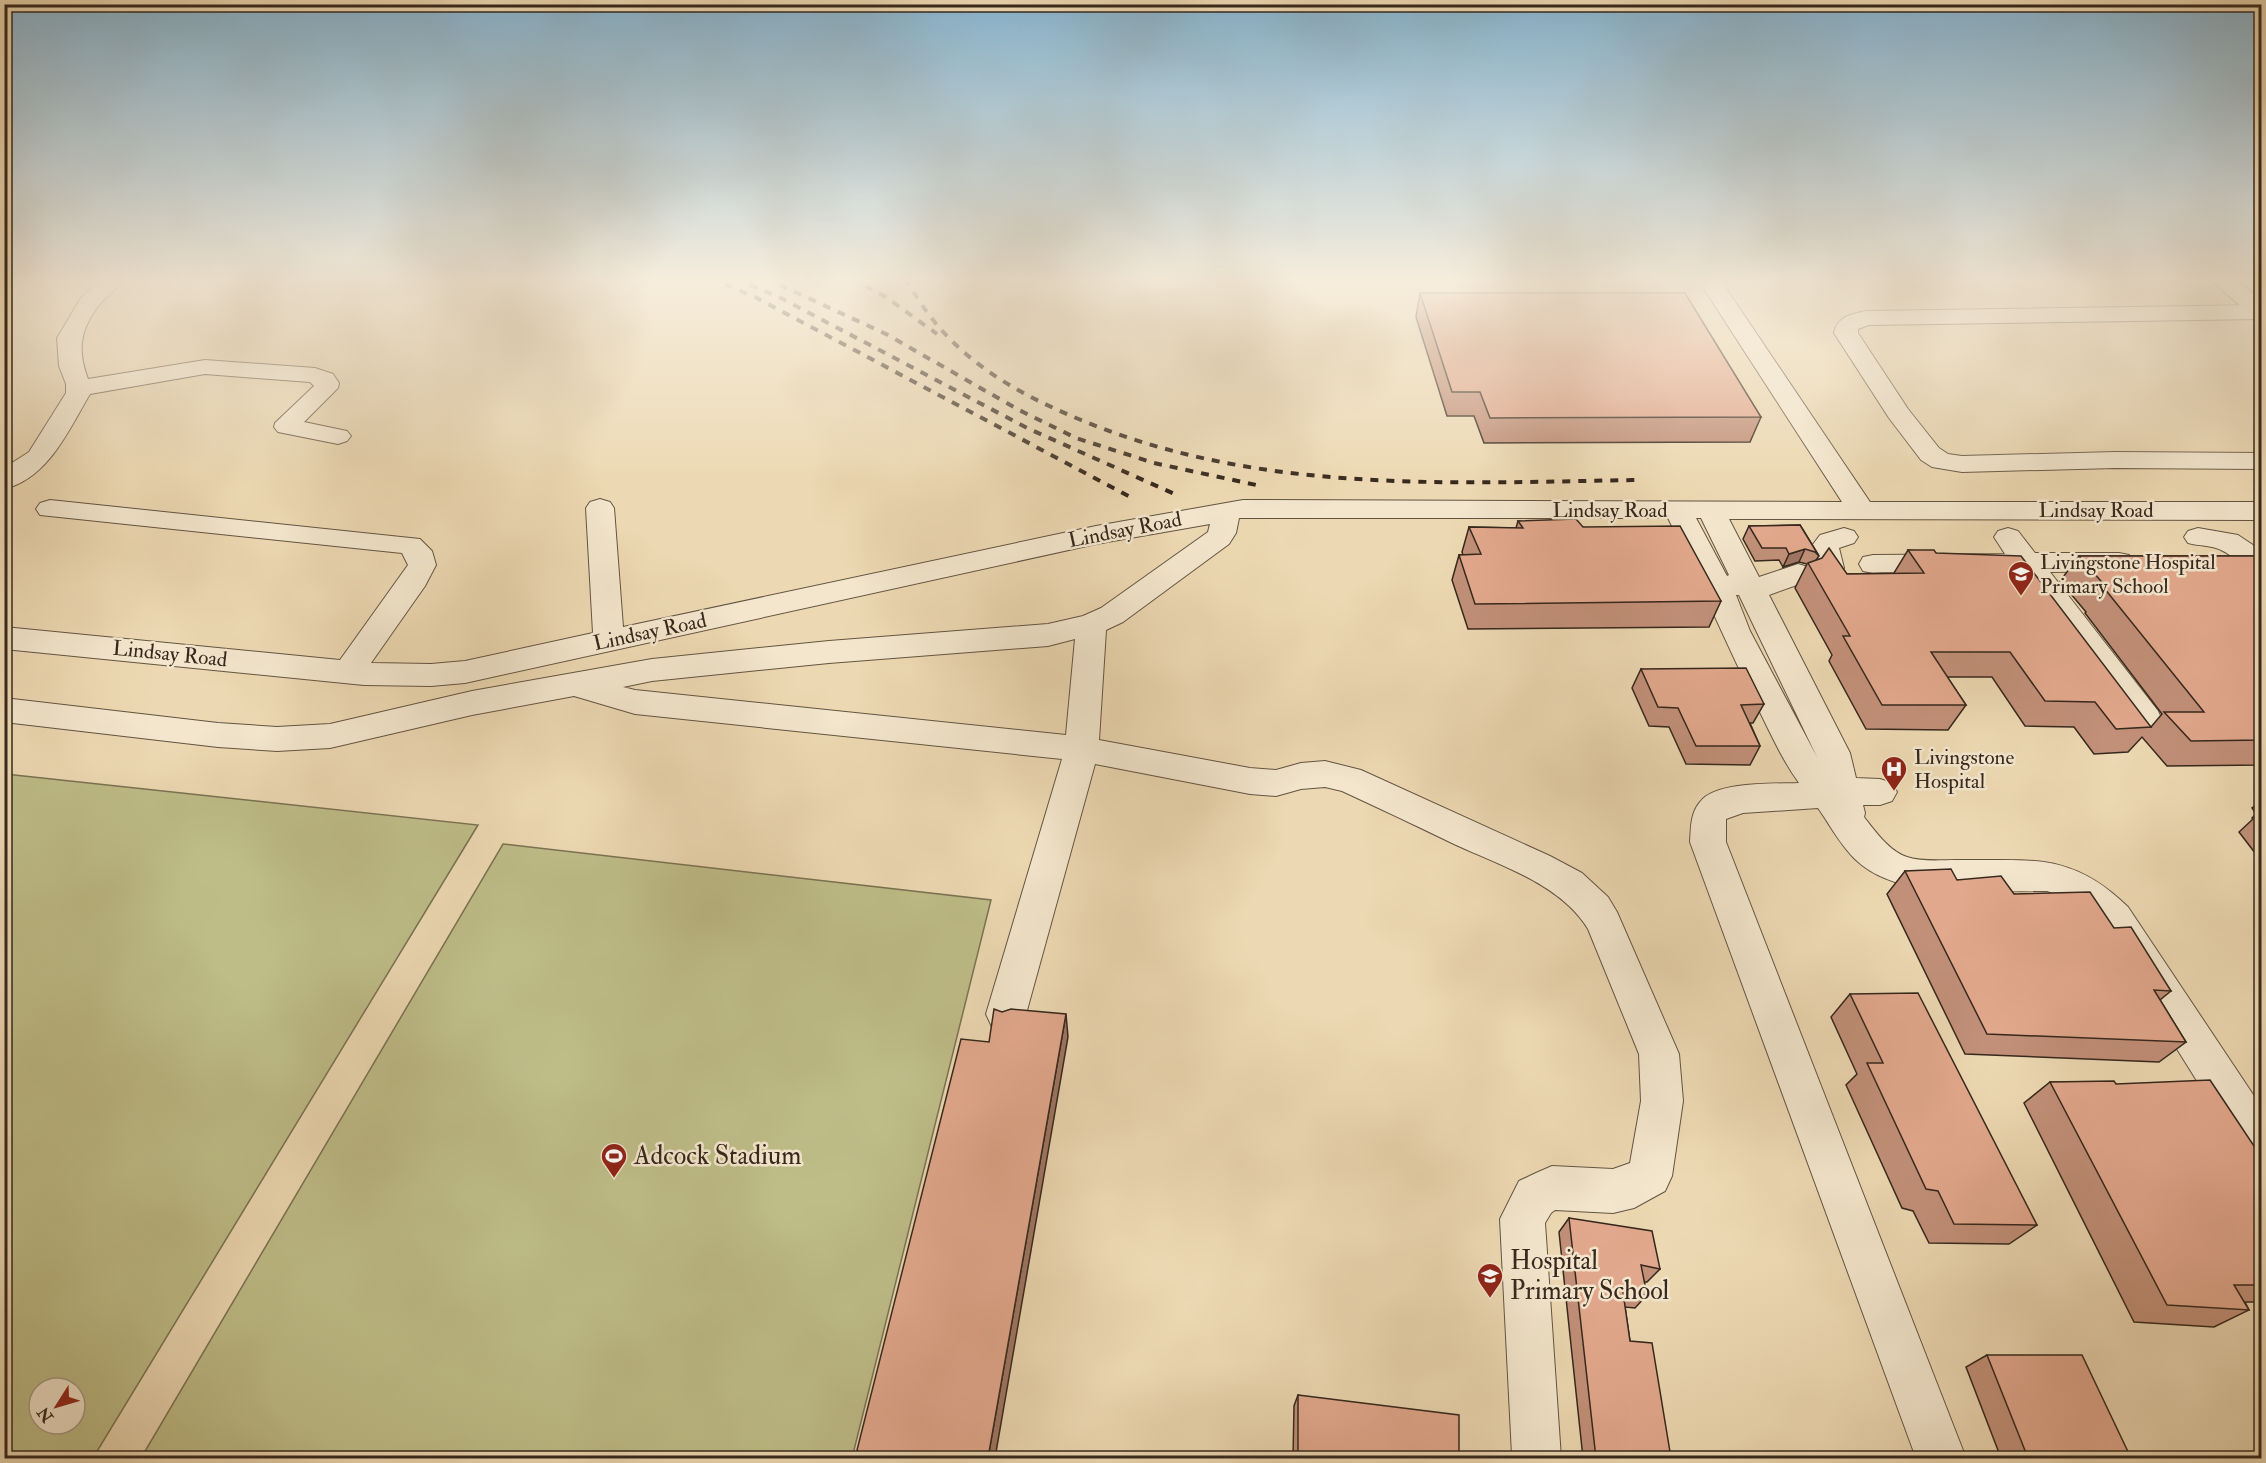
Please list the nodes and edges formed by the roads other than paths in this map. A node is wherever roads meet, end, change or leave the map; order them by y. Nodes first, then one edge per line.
1 (70, 346) edge
2 (1753, 346) edge
3 (1855, 346) edge
4 (79, 388) junction
5 (338, 436) dead end
6 (2262, 461) edge
7 (4, 481) edge
8 (600, 508) dead end
9 (50, 509) dead end
10 (1678, 510) junction
11 (1711, 510) junction
12 (1862, 511) junction
13 (2262, 511) edge
14 (1226, 512) junction
15 (2262, 526) edge
16 (1844, 537) dead end
17 (2013, 544) junction
18 (2194, 549) dead end
19 (2253, 559) edge
20 (2144, 562) edge
21 (1873, 564) dead end
22 (1829, 568) edge
23 (1798, 574) dead end
24 (1717, 585) junction
25 (1749, 587) junction
26 (1091, 625) junction
27 (4, 638) edge
28 (609, 641) junction
29 (348, 672) junction
30 (575, 684) junction
31 (4, 710) edge
32 (2146, 720) edge
33 (1082, 749) junction
34 (1880, 792) dead end
35 (1840, 804) junction
36 (1006, 1014) edge
37 (2262, 1146) edge
38 (1537, 1455) dead end
39 (1941, 1458) edge

1 - 4 street
2 - 12 street
3 - 6 street
4 - 5 street
4 - 7 street
8 - 28 street
9 - 29 street
10 - 11 street, Lindsay Road
10 - 14 street, Lindsay Road
10 - 24 street
11 - 12 street, Lindsay Road
11 - 25 street
12 - 13 street, Lindsay Road
14 - 26 street
14 - 28 street, Lindsay Road
15 - 19 street
16 - 22 street
17 - 20 street
17 - 21 street
17 - 32 street
18 - 19 street
23 - 25 street
24 - 25 street
24 - 35 street
25 - 35 street
26 - 30 street
26 - 33 street
27 - 29 street, Lindsay Road
28 - 29 street, Lindsay Road
30 - 31 street
30 - 33 street
33 - 36 street
33 - 38 street
34 - 35 street
35 - 37 street
35 - 39 street

